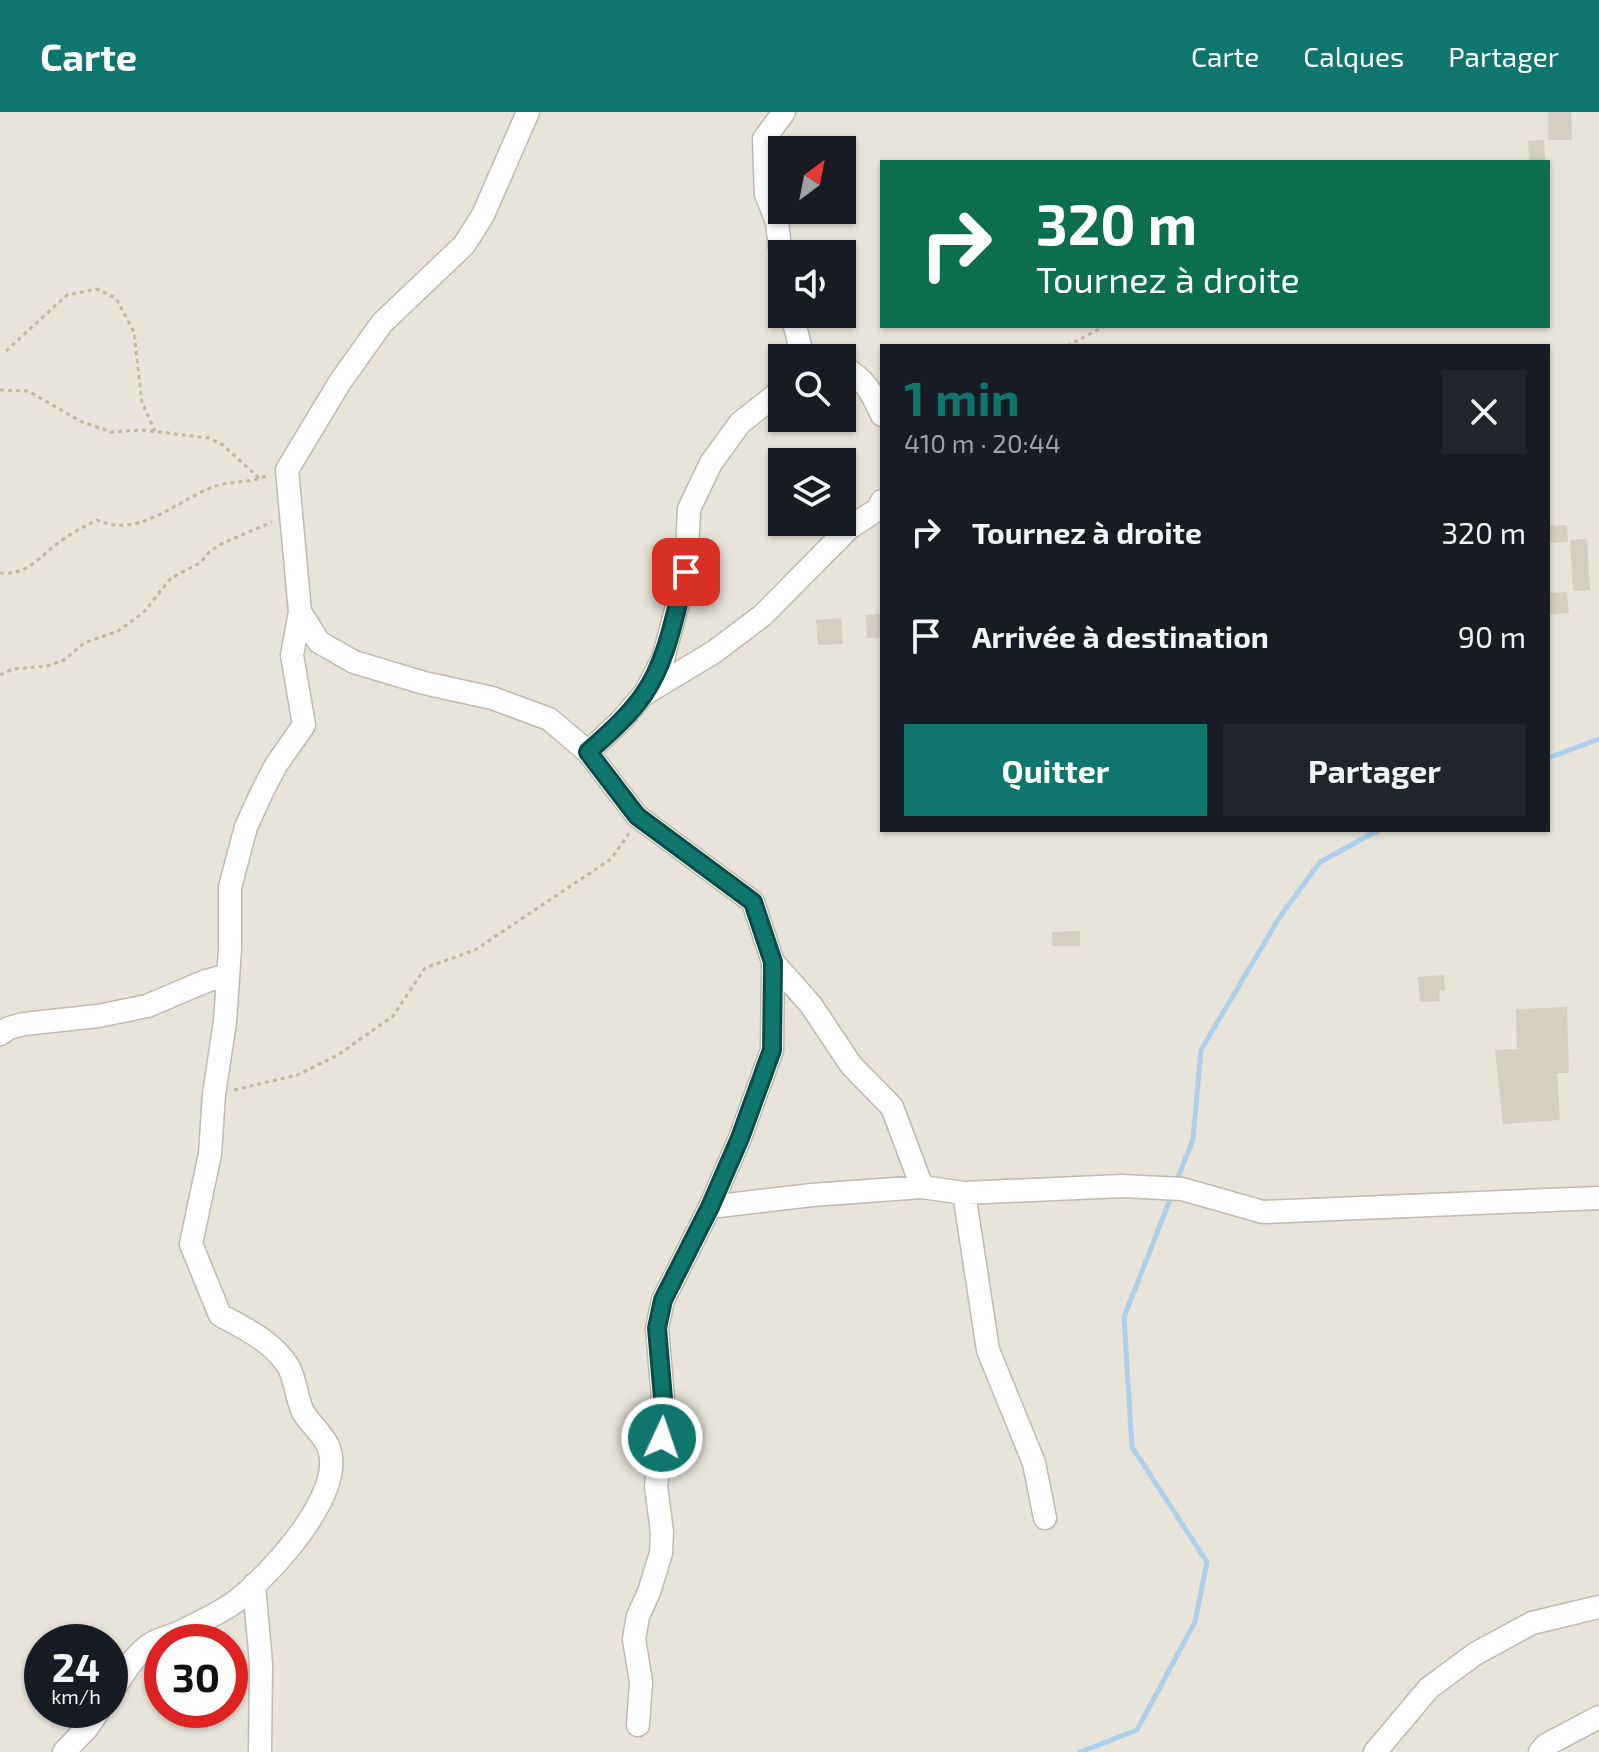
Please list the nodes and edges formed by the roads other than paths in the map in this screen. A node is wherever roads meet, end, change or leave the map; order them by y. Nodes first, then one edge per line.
1 (528, 112) edge
2 (784, 112) edge
3 (779, 240) edge
4 (856, 374) edge
5 (768, 401) edge
6 (880, 411) edge
7 (880, 505) edge
8 (300, 612) junction
9 (645, 693) junction
10 (588, 752) junction
11 (773, 962) junction
12 (228, 975) junction
13 (0, 1034) edge
14 (922, 1187) junction
15 (964, 1193) junction
16 (1599, 1198) edge
17 (710, 1207) junction
18 (1045, 1518) dead end
19 (254, 1585) junction
20 (1599, 1607) edge
21 (128, 1671) edge
22 (1599, 1717) edge
23 (638, 1725) dead end
24 (87, 1728) edge
25 (64, 1752) edge
26 (260, 1752) edge
27 (1375, 1752) edge
28 (1540, 1752) edge

1 - 8 street
2 - 3 street
4 - 6 street
5 - 9 street
7 - 9 street
8 - 10 street
8 - 12 street
9 - 10 street
10 - 11 street
11 - 14 street
11 - 17 street
12 - 13 street
12 - 19 street
14 - 15 street
14 - 17 street
15 - 16 street
15 - 18 street
17 - 23 street
19 - 21 street
19 - 26 street
20 - 27 street
22 - 28 street
24 - 25 street

